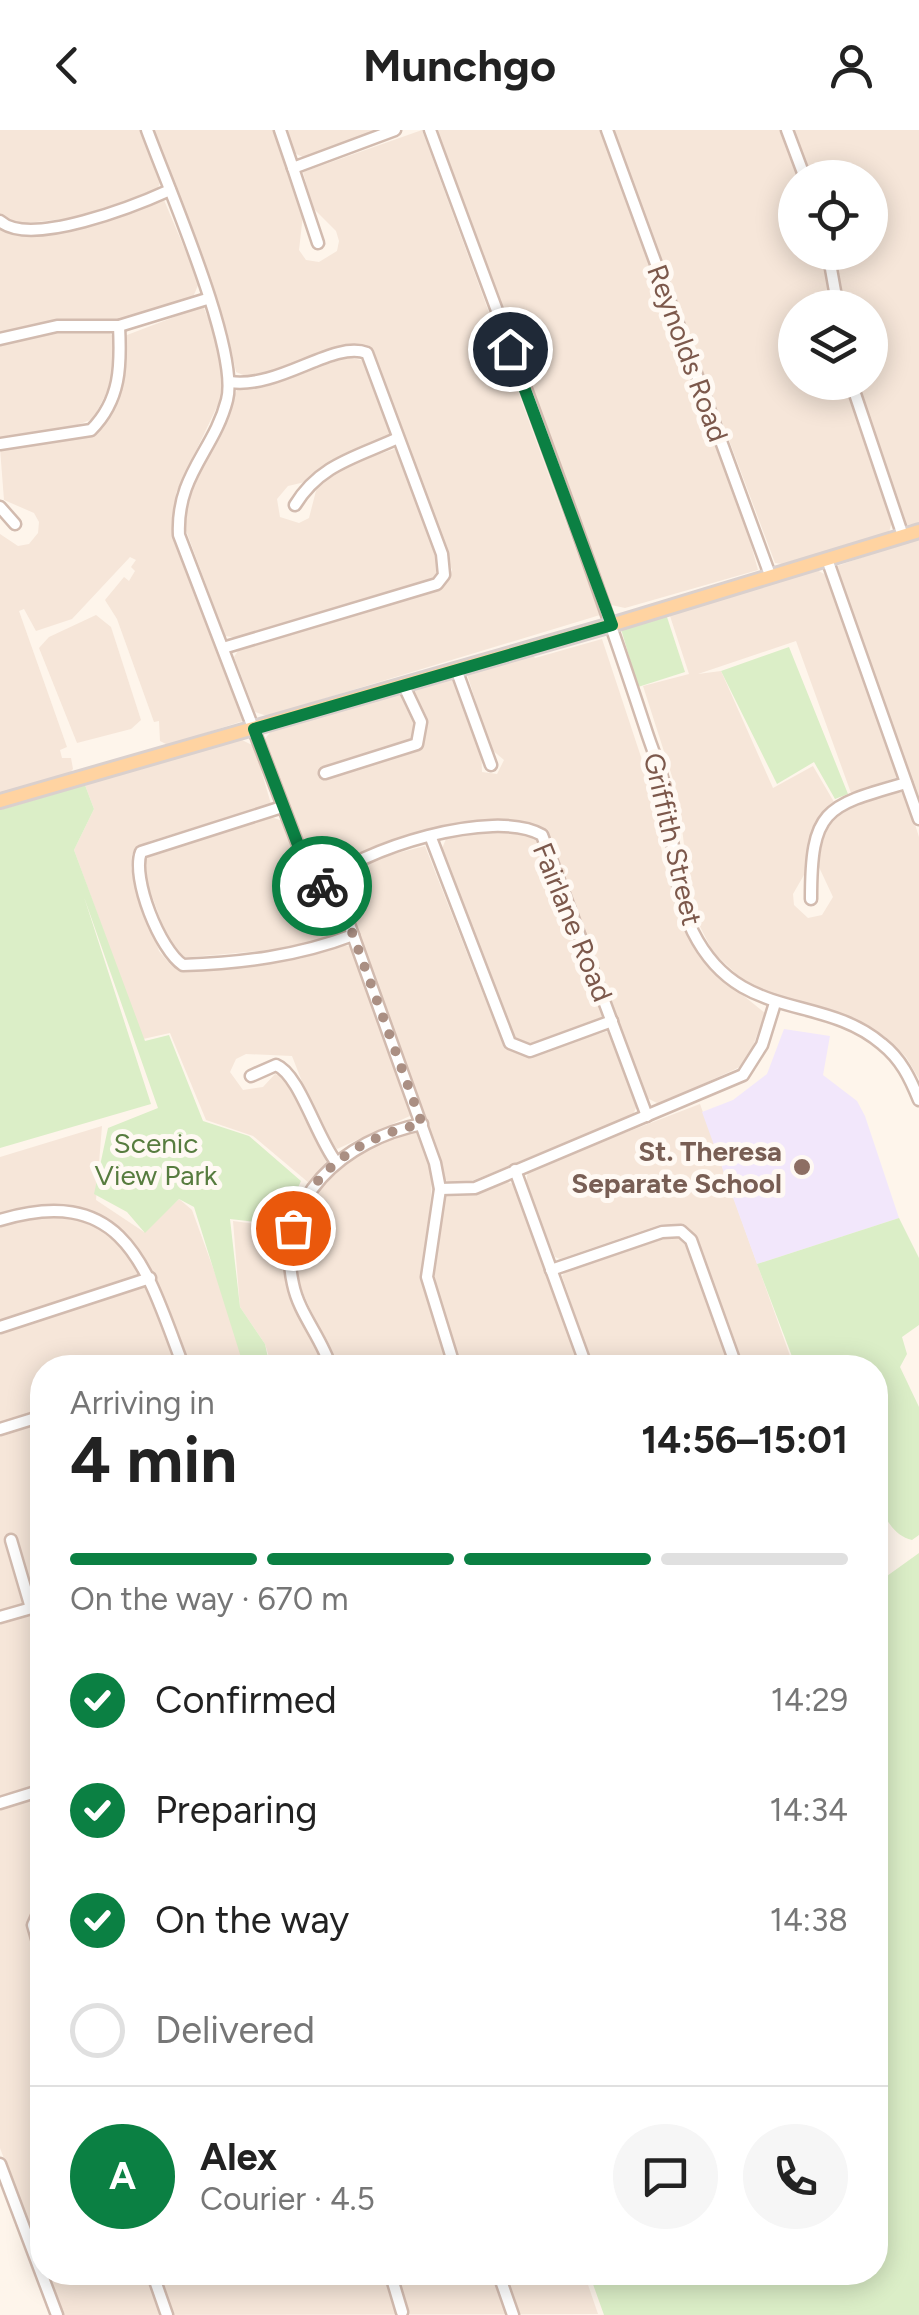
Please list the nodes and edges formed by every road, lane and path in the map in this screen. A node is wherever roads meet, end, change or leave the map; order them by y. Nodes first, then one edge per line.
1 (147, 130) edge
2 (280, 130) edge
3 (395, 130) edge
4 (430, 130) edge
5 (607, 130) edge
6 (787, 130) edge
7 (798, 160) edge
8 (293, 168) junction
9 (170, 190) junction
10 (0, 222) edge
11 (318, 244) dead end
12 (208, 299) junction
13 (119, 326) junction
14 (0, 339) edge
15 (230, 382) junction
16 (857, 400) edge
17 (398, 438) junction
18 (0, 444) edge
19 (295, 505) dead end
20 (0, 507) edge
21 (15, 524) dead end
22 (919, 532) edge
23 (903, 536) junction
24 (828, 559) junction
25 (770, 575) junction
26 (612, 625) junction
27 (223, 648) junction
28 (456, 668) junction
29 (403, 684) junction
30 (254, 729) junction
31 (490, 765) dead end
32 (324, 774) dead end
33 (906, 784) junction
34 (0, 800) edge
35 (282, 806) junction
36 (919, 819) edge
37 (431, 838) junction
38 (321, 885) junction
39 (811, 899) dead end
40 (353, 934) junction
41 (774, 1004) junction
42 (612, 1021) junction
43 (251, 1076) dead end
44 (919, 1100) edge
45 (648, 1116) junction
46 (422, 1124) junction
47 (336, 1162) junction
48 (515, 1170) junction
49 (440, 1189) junction
50 (0, 1220) edge
51 (551, 1270) junction
52 (150, 1278) junction
53 (0, 1327) edge
54 (179, 1355) edge
55 (324, 1355) edge
56 (450, 1355) edge
57 (581, 1355) edge
58 (732, 1355) edge
59 (30, 1420) edge
60 (0, 1429) edge
61 (10, 1540) dead end
62 (30, 1589) edge
63 (30, 1608) edge
64 (0, 1618) edge
65 (30, 1793) edge
66 (0, 1802) edge
67 (0, 2164) edge
68 (30, 2227) edge
69 (49, 2285) edge
70 (157, 2285) edge
71 (394, 2285) edge
72 (503, 2285) edge
73 (402, 2312) dead end
74 (57, 2315) edge
75 (167, 2315) edge
76 (514, 2315) edge

1 - 9 street
2 - 8 street
3 - 8 street
4 - 26 street, Griffith Street
5 - 25 street, Reynolds Road
6 - 7 street
8 - 11 street
9 - 10 street
9 - 12 street
12 - 13 street
12 - 15 street
13 - 14 street
13 - 18 street
15 - 17 street
15 - 27 street
16 - 23 street
17 - 19 street
17 - 27 street
20 - 21 street
22 - 23 main road
23 - 24 main road
24 - 25 main road
24 - 33 street
25 - 26 main road
26 - 28 main road
26 - 41 street, Griffith Street
27 - 30 street
28 - 29 main road
28 - 31 street
29 - 30 main road
29 - 32 street
30 - 34 main road
30 - 35 street
33 - 36 street
33 - 39 street
35 - 38 street
35 - 40 street
37 - 38 street, Fairlane Road
37 - 42 street, Fairlane Road
37 - 42 street
38 - 40 street
40 - 46 street
41 - 44 street, Griffith Street
41 - 45 street
42 - 45 street, Fairlane Road
43 - 47 street
45 - 48 street
46 - 47 street
46 - 49 street
47 - 55 street
48 - 49 street
48 - 51 street
49 - 56 street
50 - 52 street
51 - 57 street
51 - 58 street
52 - 53 street
52 - 54 street
59 - 60 street
61 - 62 street
63 - 64 street
65 - 66 street
67 - 68 street
69 - 74 street
70 - 75 street
71 - 73 street
72 - 76 street

